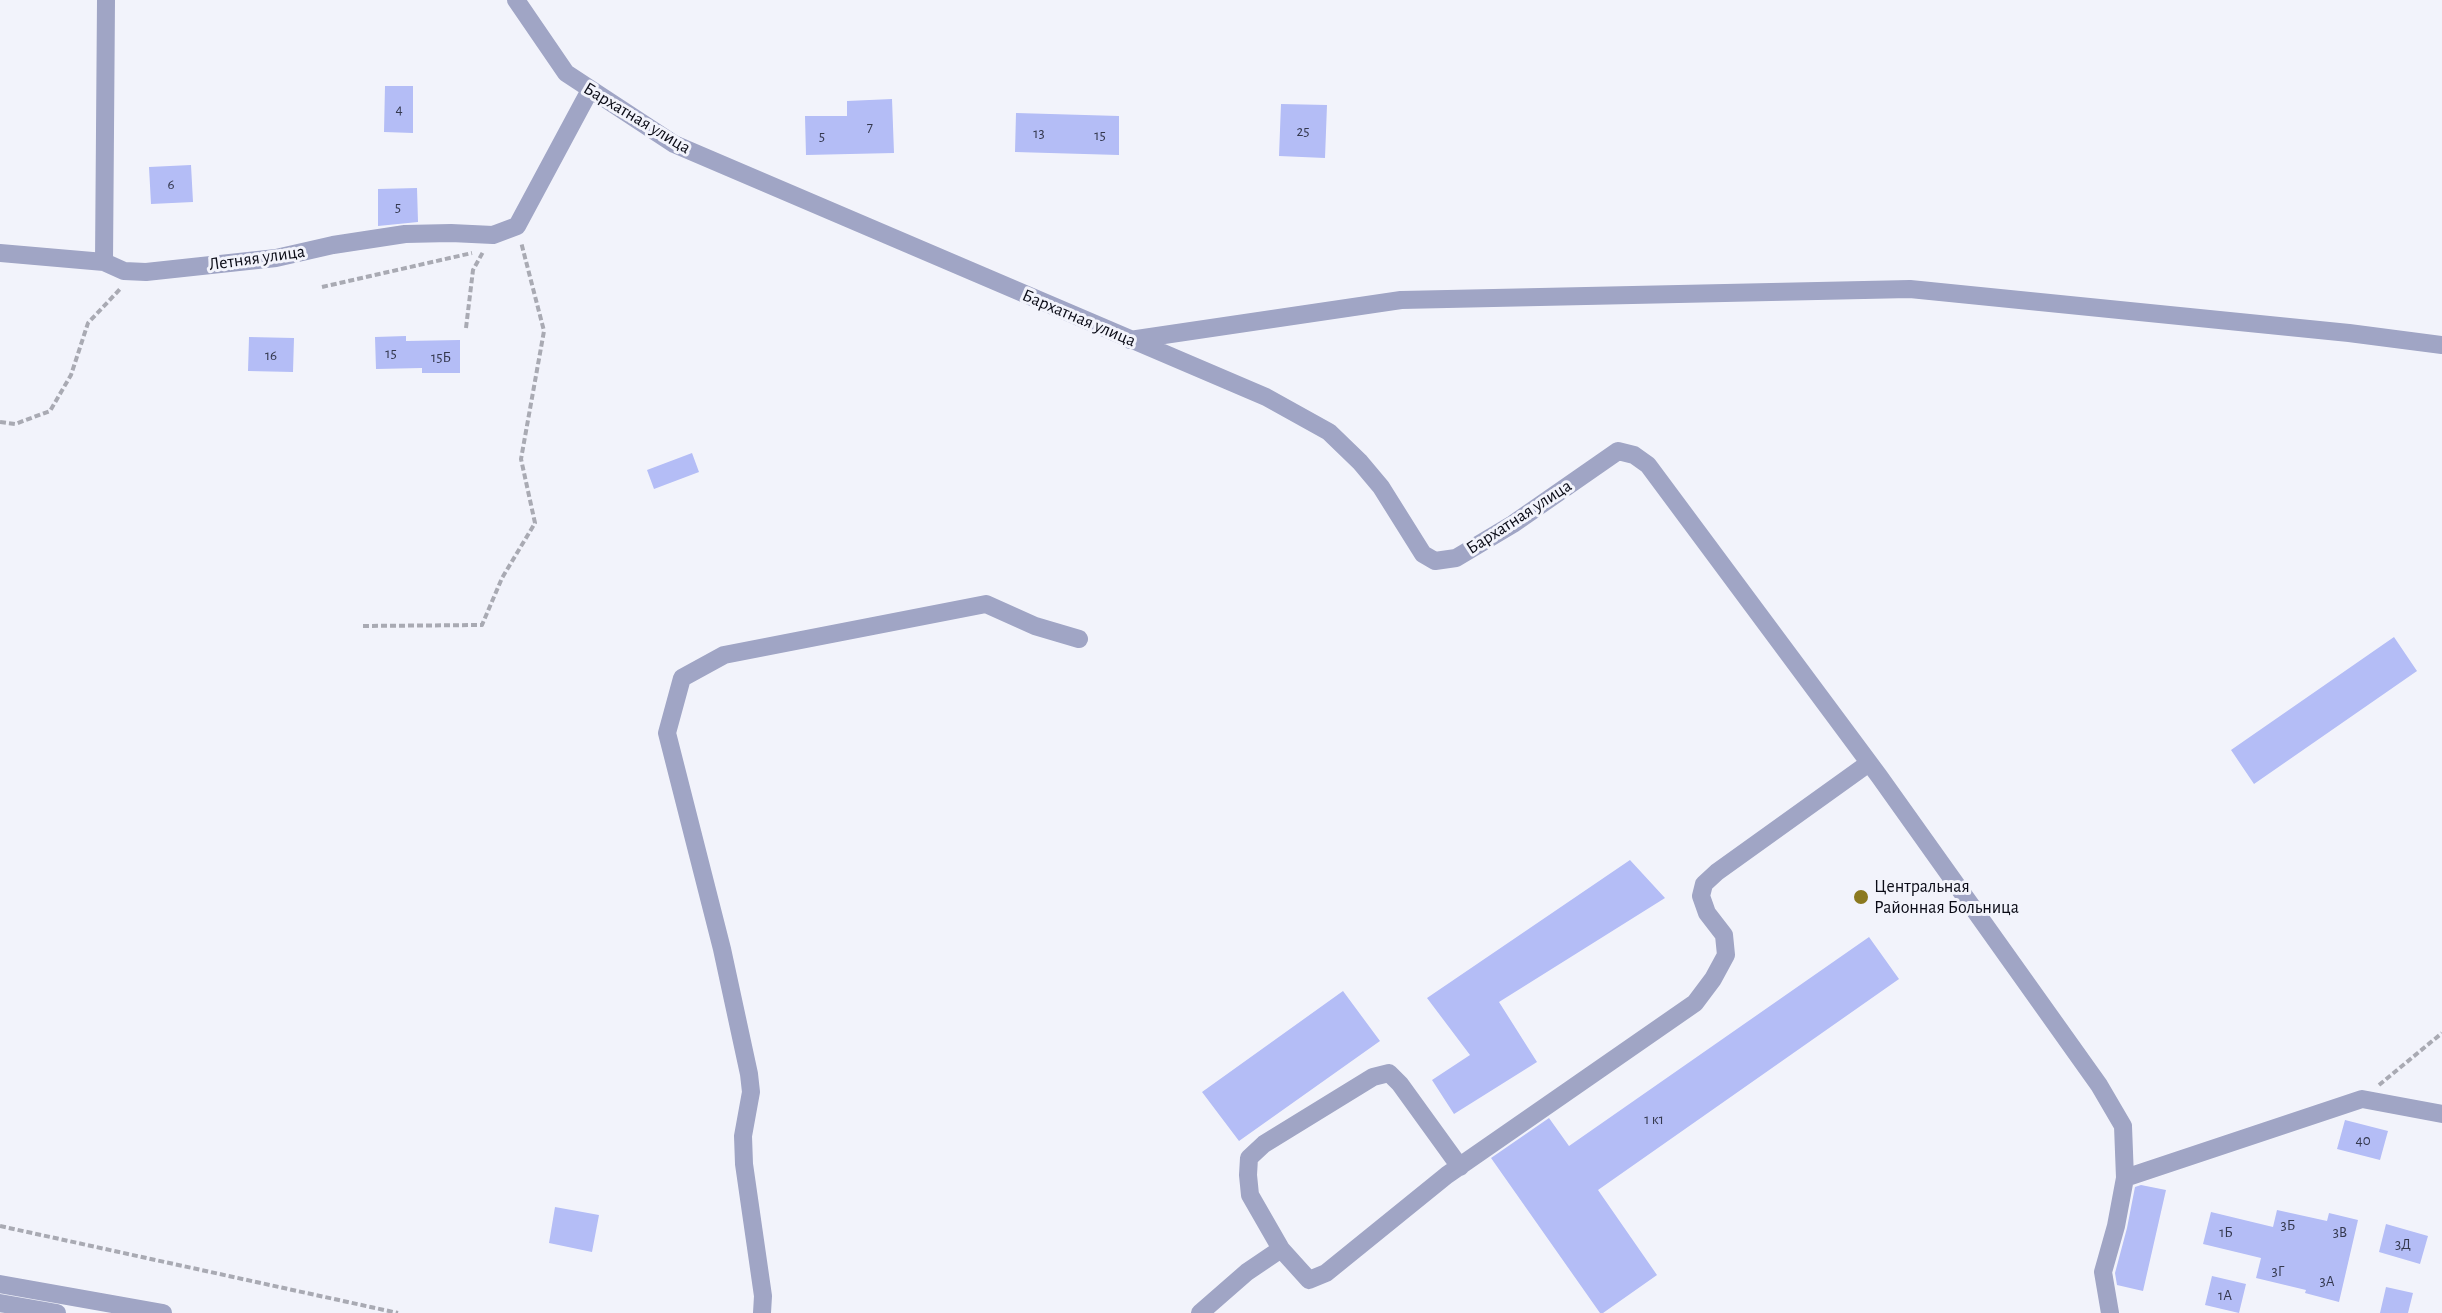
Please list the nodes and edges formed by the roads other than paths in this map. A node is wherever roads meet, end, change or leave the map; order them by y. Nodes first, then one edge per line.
1 (106, 0) edge
2 (516, 0) edge
3 (590, 90) junction
4 (0, 253) edge
5 (104, 262) junction
6 (1128, 340) junction
7 (2442, 345) edge
8 (1079, 639) dead end
9 (1869, 763) junction
10 (2442, 1114) edge
11 (1460, 1167) junction
12 (2126, 1178) junction
13 (1281, 1249) junction
14 (0, 1284) edge
15 (32, 1291) junction
16 (0, 1303) edge
17 (20, 1310) edge
18 (57, 1313) edge
19 (163, 1313) edge
20 (762, 1313) edge
21 (1200, 1313) edge
22 (2110, 1313) edge

1 - 5 street
2 - 3 street, Бархатная улица
3 - 5 street, Летняя улица
3 - 6 street, Бархатная улица
4 - 5 street, Летняя улица
6 - 7 street
6 - 9 street, Бархатная улица
8 - 20 street
9 - 11 street
9 - 12 street
10 - 12 street
11 - 13 street
11 - 13 street
12 - 22 street
13 - 21 street
14 - 15 street
15 - 17 street
15 - 19 street
16 - 17 street
17 - 18 street

